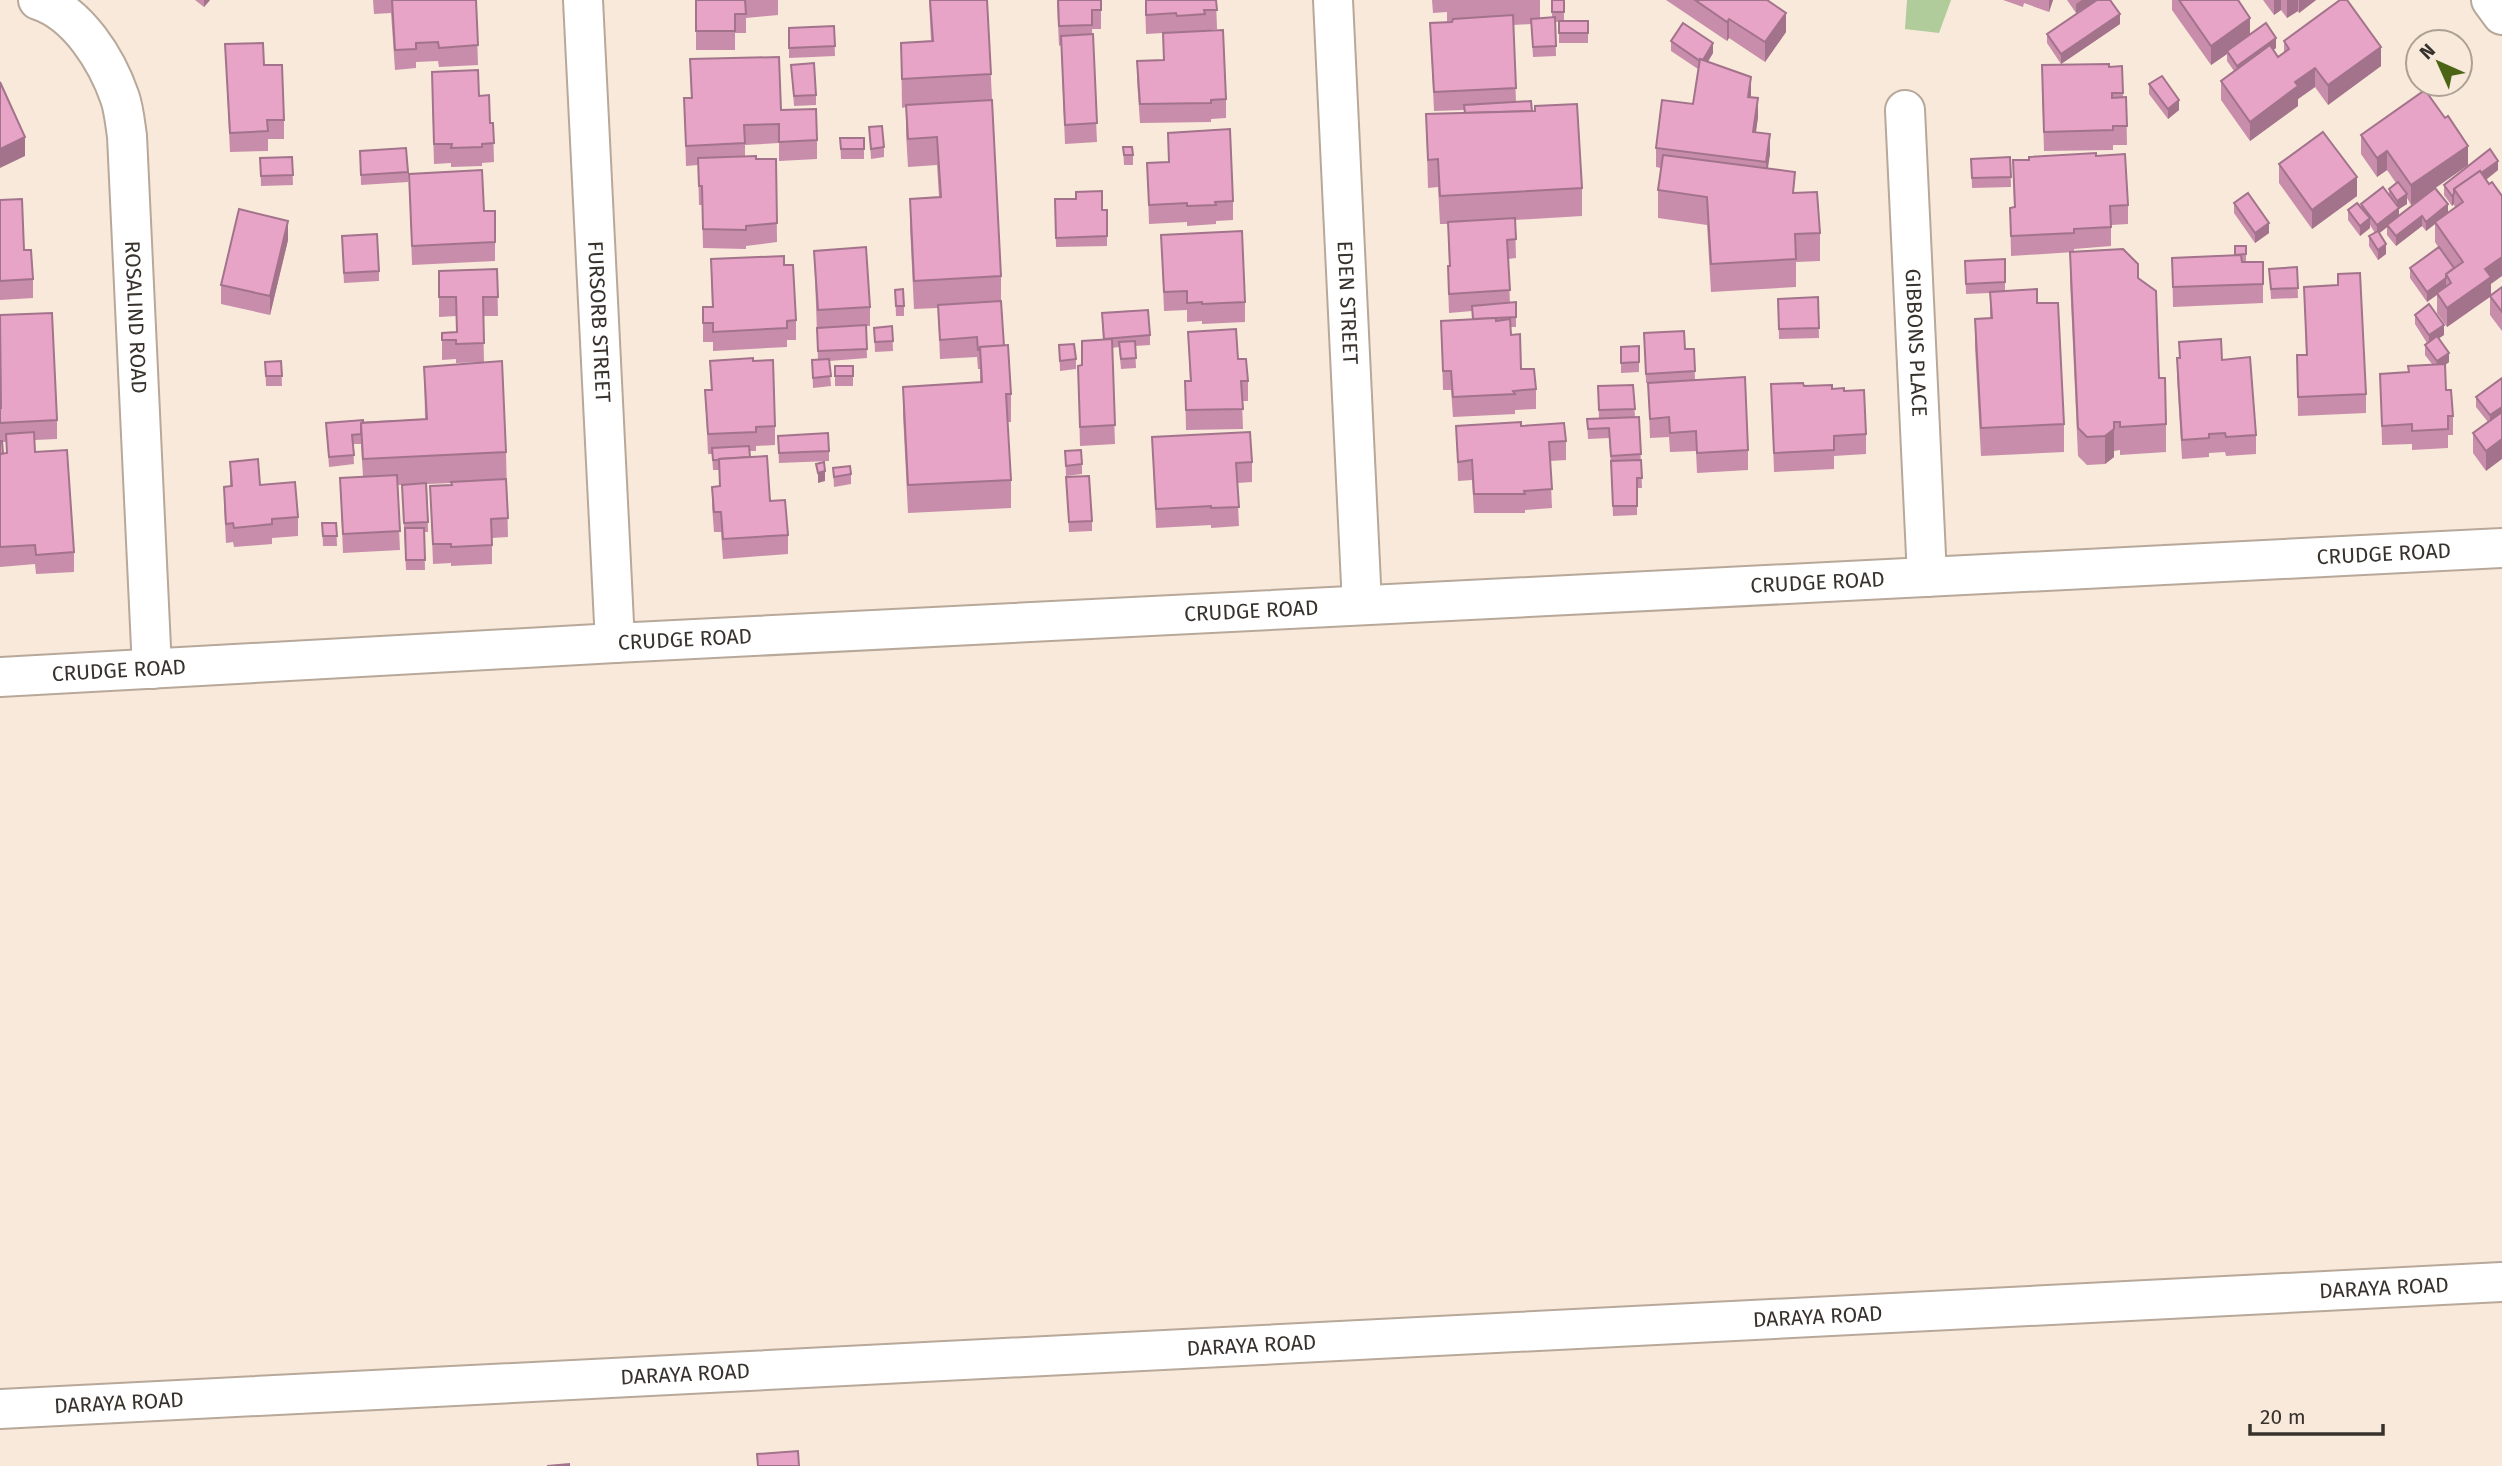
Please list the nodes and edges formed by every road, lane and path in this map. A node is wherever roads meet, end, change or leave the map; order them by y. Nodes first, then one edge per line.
1 (38, 0) edge
2 (583, 0) edge
3 (1333, 0) edge
4 (2491, 0) edge
5 (2502, 15) edge
6 (1905, 110) dead end
7 (2502, 548) edge
8 (1927, 577) junction
9 (1362, 605) junction
10 (615, 643) junction
11 (152, 669) junction
12 (0, 677) edge
13 (2502, 1283) edge
14 (0, 1409) edge

1 - 11 street, ROSALIND ROAD
2 - 10 street, FURSORB STREET
3 - 9 street, EDEN STREET
4 - 5 street
6 - 8 street, GIBBONS PLACE
7 - 8 street, CRUDGE ROAD
8 - 9 street, CRUDGE ROAD
9 - 10 street, CRUDGE ROAD
10 - 11 street, CRUDGE ROAD
11 - 12 street, CRUDGE ROAD
13 - 14 street, DARAYA ROAD

